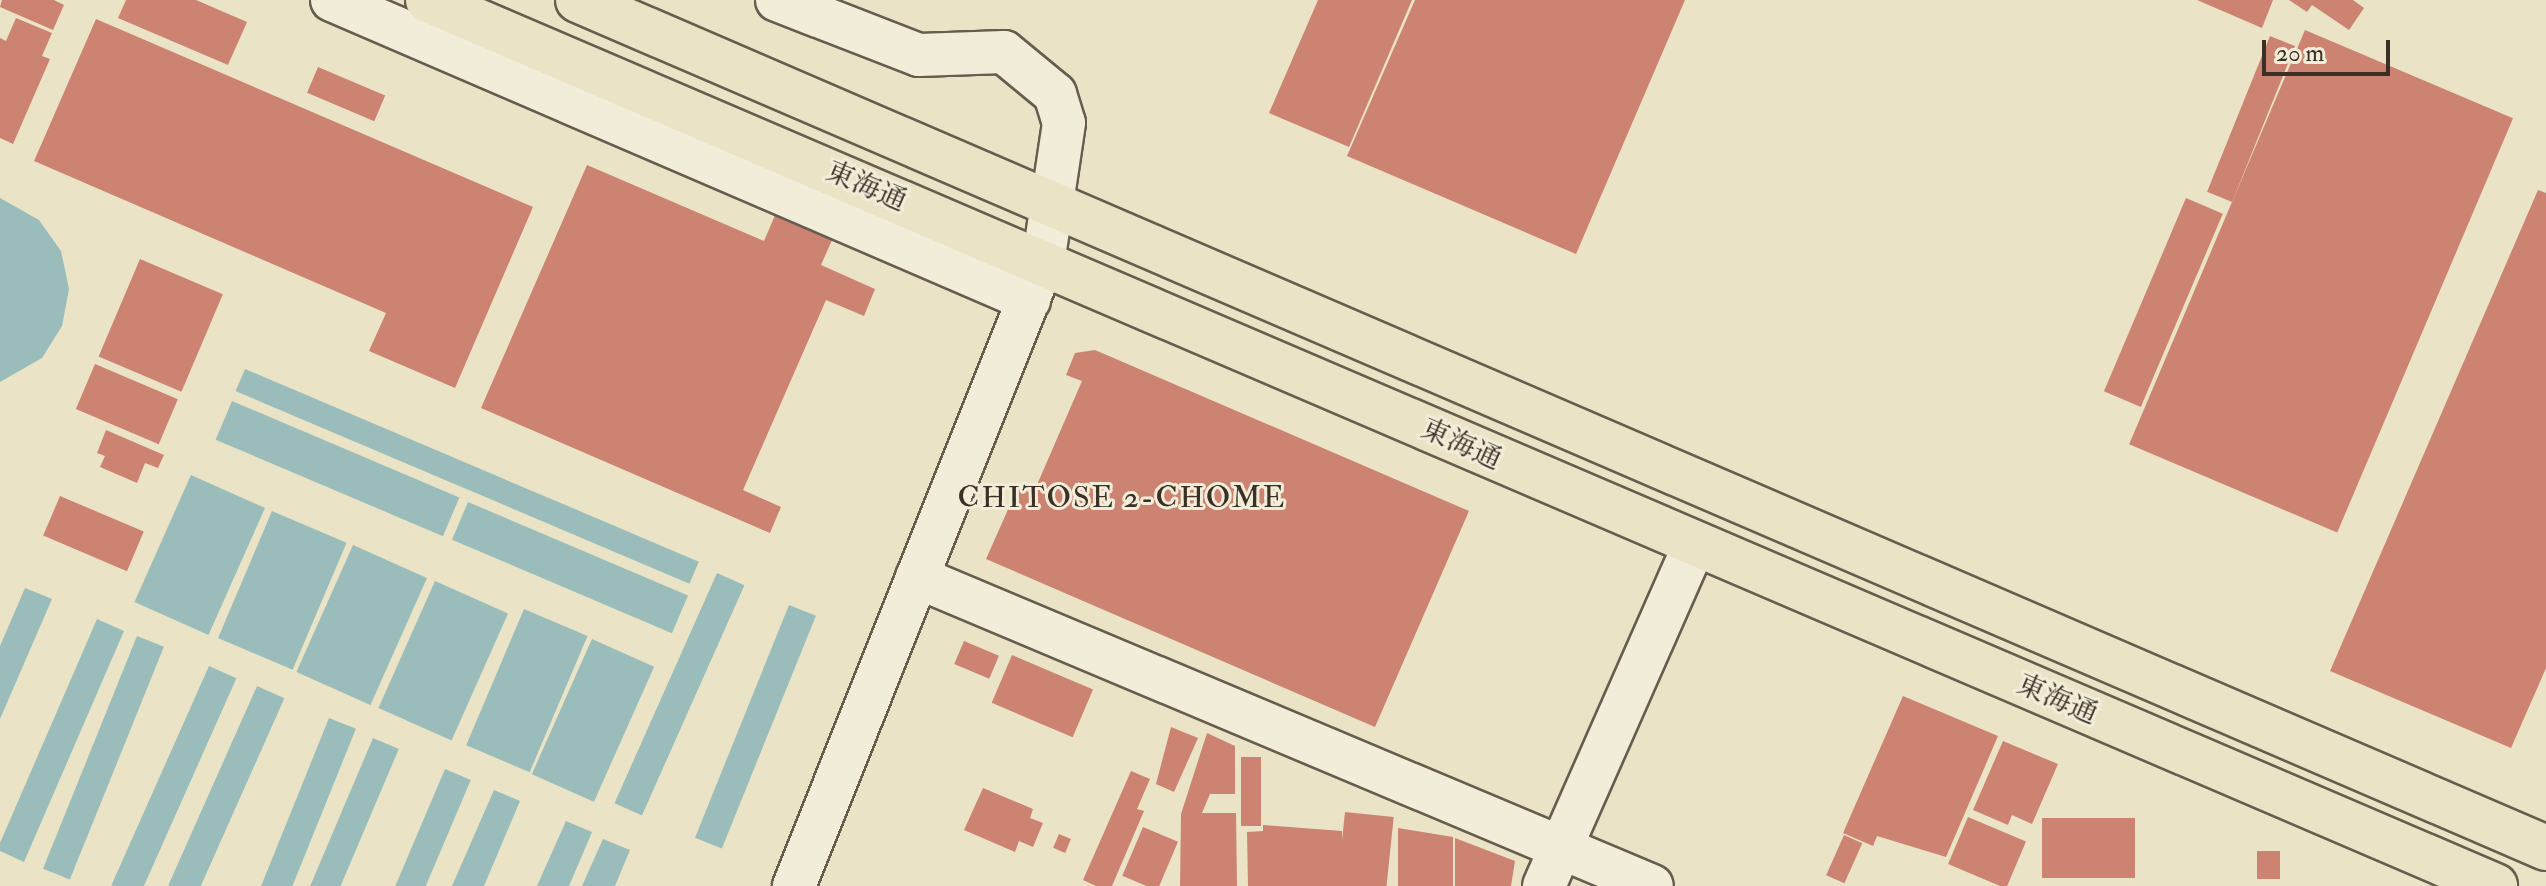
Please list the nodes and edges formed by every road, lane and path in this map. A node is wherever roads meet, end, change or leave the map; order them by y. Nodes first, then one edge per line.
1 (332, 0) edge
2 (428, 0) edge
3 (578, 0) edge
4 (777, 0) edge
5 (1054, 204) junction
6 (1036, 281) junction
7 (1694, 546) junction
8 (917, 577) junction
9 (1561, 848) junction
10 (2546, 848) edge
11 (2485, 885) edge
12 (794, 886) edge
13 (1544, 886) edge
14 (1652, 886) edge

1 - 6 street
2 - 6 main road, 東海通
3 - 5 main road, 東海通
4 - 5 street
5 - 6 street
5 - 10 main road, 東海通
6 - 7 main road, 東海通
6 - 8 street
7 - 9 street
7 - 11 main road, 東海通
8 - 9 street
8 - 12 street
9 - 13 street
9 - 14 street

